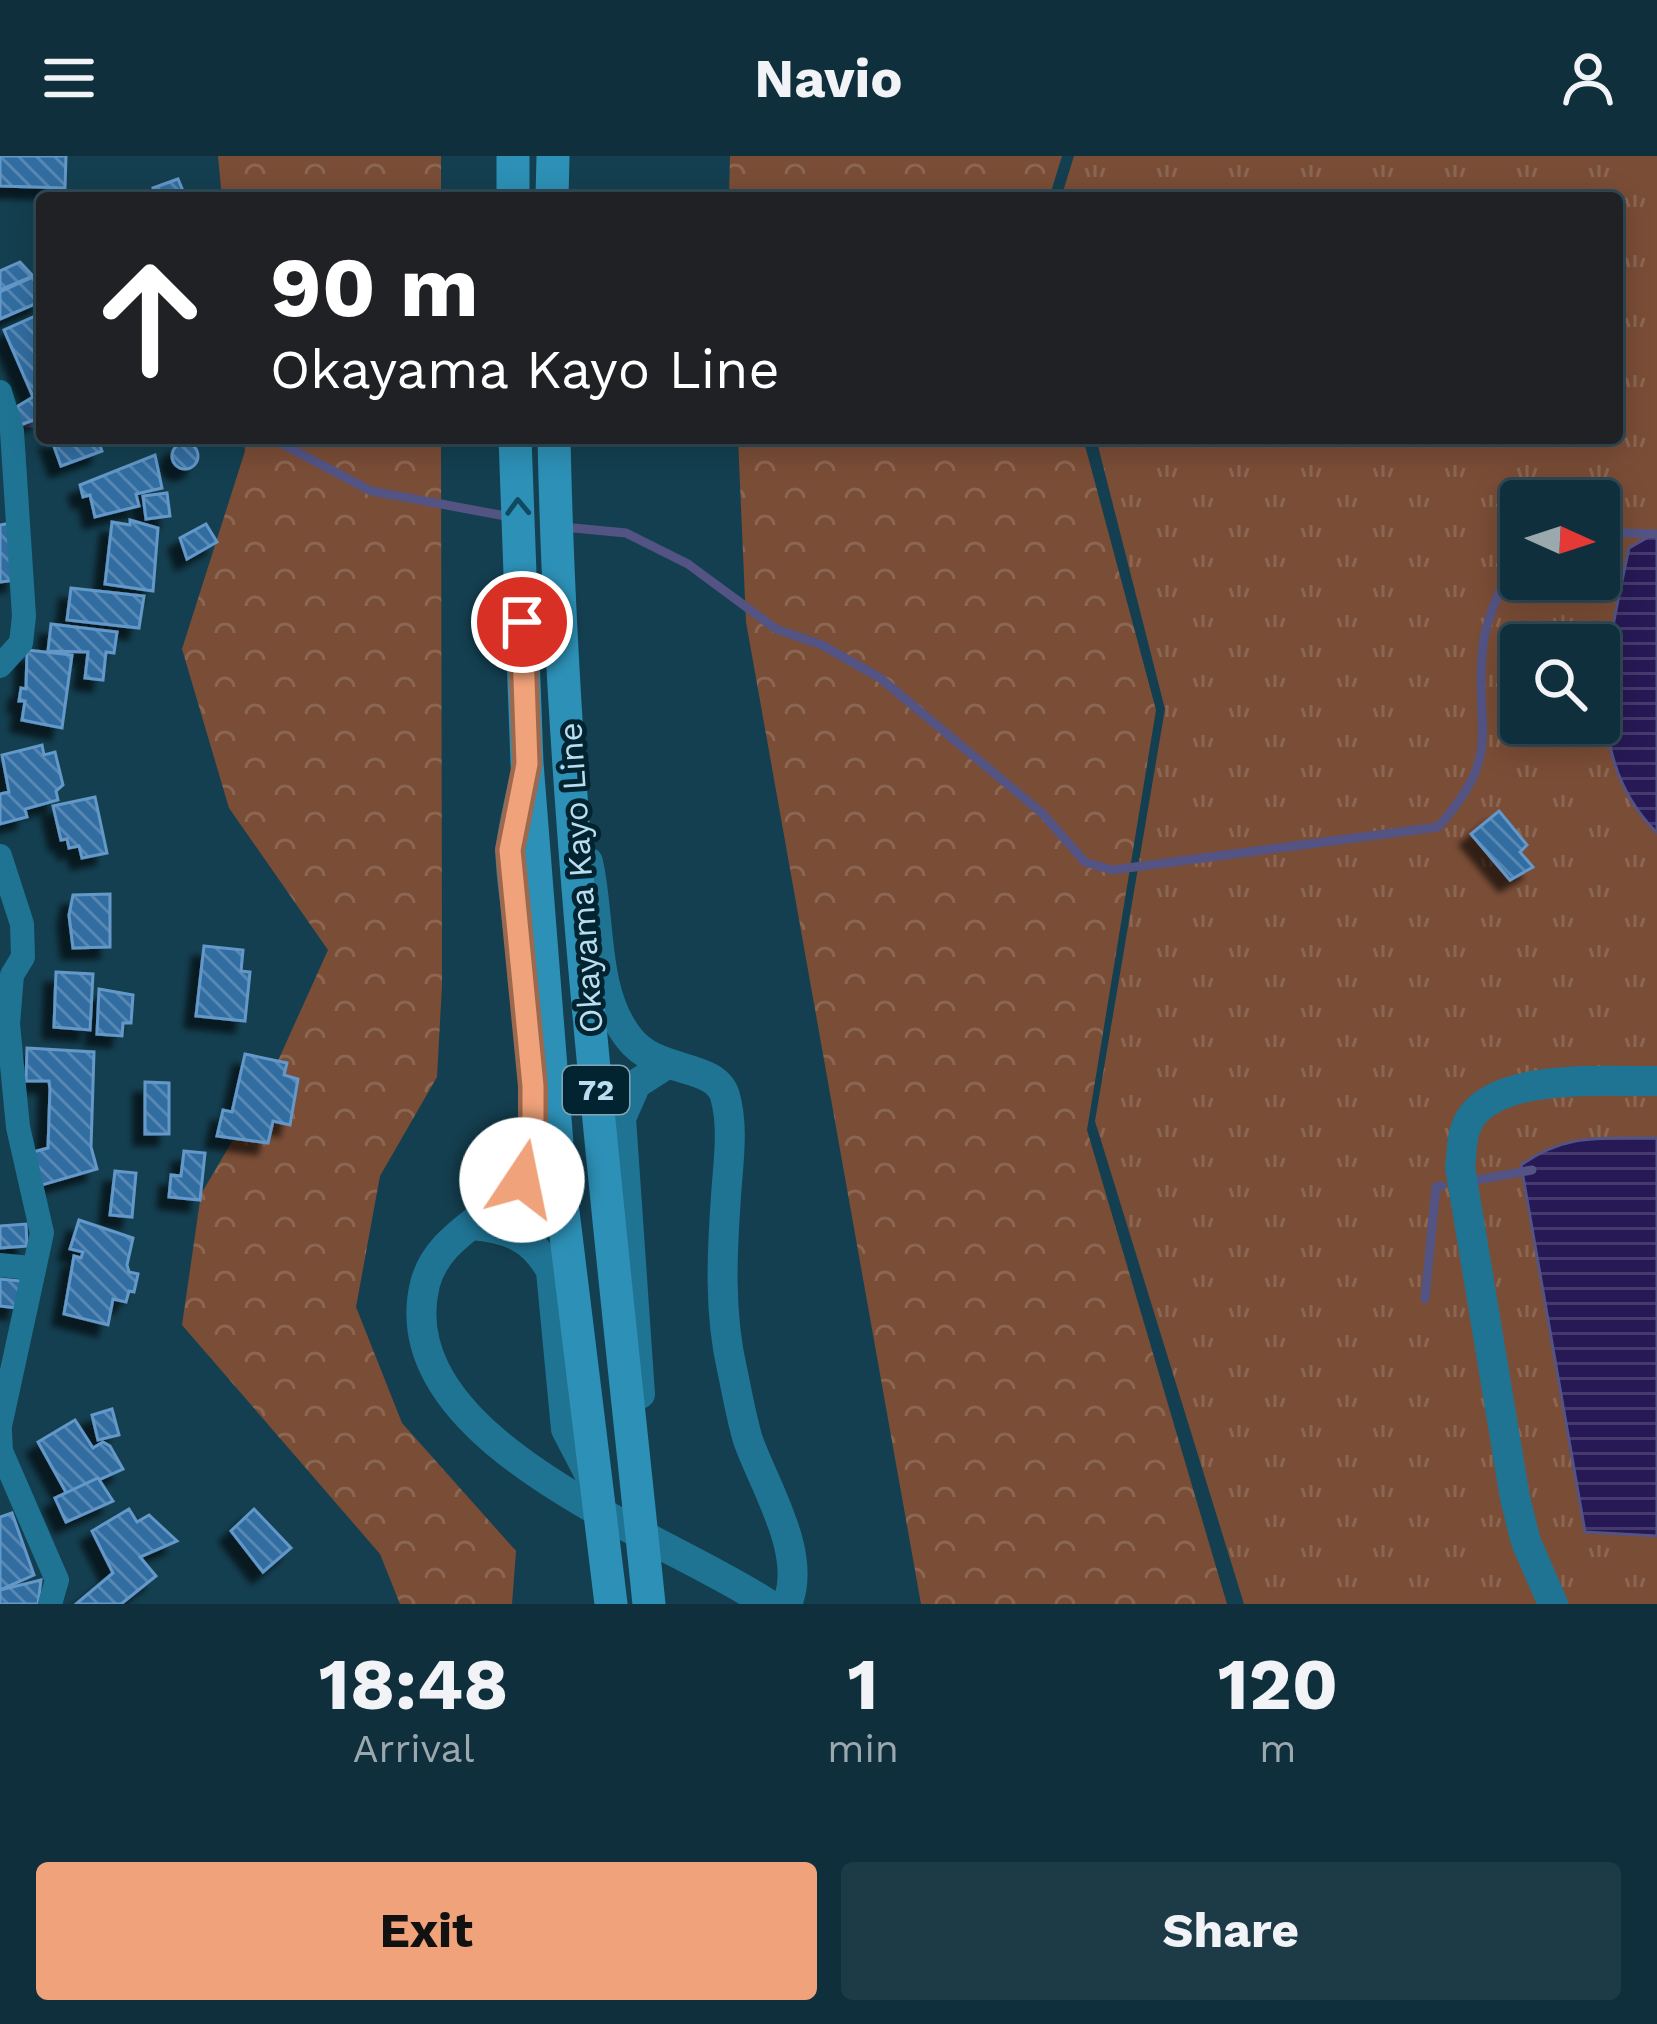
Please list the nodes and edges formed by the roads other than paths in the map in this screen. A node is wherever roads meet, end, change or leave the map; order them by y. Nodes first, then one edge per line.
1 (513, 156) edge
2 (553, 156) edge
3 (513, 192) edge
4 (552, 192) edge
5 (0, 392) edge
6 (515, 444) edge
7 (554, 444) edge
8 (6, 475) edge
9 (0, 666) edge
10 (527, 764) junction
11 (572, 794) junction
12 (0, 856) edge
13 (664, 1066) junction
14 (1657, 1082) edge
15 (471, 1225) junction
16 (0, 1265) edge
17 (31, 1268) junction
18 (0, 1428) edge
19 (632, 1446) junction
20 (597, 1490) junction
21 (759, 1598) edge
22 (50, 1604) edge
23 (611, 1604) edge
24 (649, 1604) edge
25 (787, 1604) edge
26 (1553, 1604) edge

1 - 3 main road
2 - 4 main road
5 - 8 street
10 -> 6 main road, Okayama Kayo Line / 72
7 - 11 main road, Okayama Kayo Line / 72
8 - 9 street
10 - 15 street
10 - 20 main road, Okayama Kayo Line / 72
11 - 13 street
11 - 19 main road, Okayama Kayo Line / 72
12 - 17 street
13 - 19 street
13 - 25 street
14 - 26 street
15 - 20 street
15 - 21 street
16 - 17 street
17 - 18 street
18 - 22 street
19 - 24 main road, Okayama Kayo Line / 72
20 - 23 main road, Okayama Kayo Line / 72

